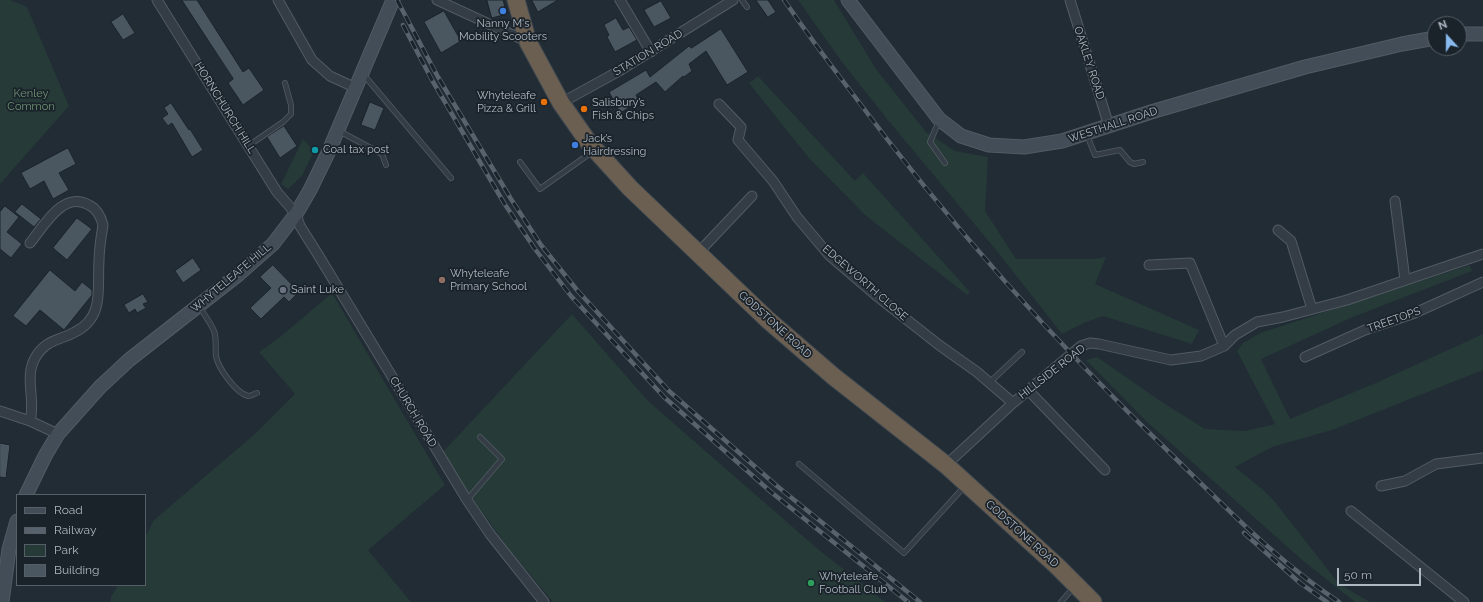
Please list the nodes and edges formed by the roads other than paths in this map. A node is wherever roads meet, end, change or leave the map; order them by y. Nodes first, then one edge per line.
1 (157, 0) edge
2 (278, 0) edge
3 (393, 0) edge
4 (437, 0) edge
5 (516, 0) edge
6 (620, 0) edge
7 (733, 0) edge
8 (742, 0) edge
9 (848, 0) edge
10 (1070, 0) edge
11 (747, 7) dead end
12 (1467, 34) edge
13 (1483, 34) edge
14 (1427, 39) edge
15 (528, 42) junction
16 (651, 52) junction
17 (362, 72) junction
18 (285, 83) dead end
19 (356, 88) junction
20 (561, 103) junction
21 (718, 104) dead end
22 (939, 119) junction
23 (1109, 126) junction
24 (338, 130) junction
25 (1086, 133) junction
26 (248, 146) junction
27 (595, 149) junction
28 (520, 162) dead end
29 (1143, 162) dead end
30 (945, 163) dead end
31 (386, 165) dead end
32 (451, 178) dead end
33 (752, 196) dead end
34 (1395, 201) dead end
35 (296, 214) junction
36 (1278, 230) dead end
37 (30, 243) dead end
38 (698, 253) junction
39 (1483, 254) edge
40 (1149, 265) dead end
41 (1405, 280) junction
42 (1483, 282) edge
43 (199, 306) junction
44 (1312, 309) junction
45 (1224, 346) junction
46 (1022, 352) dead end
47 (1305, 357) dead end
48 (990, 382) junction
49 (1028, 390) junction
50 (256, 393) dead end
51 (1013, 402) junction
52 (0, 411) edge
53 (30, 421) junction
54 (58, 434) junction
55 (480, 437) dead end
56 (1483, 458) edge
57 (799, 464) dead end
58 (946, 465) junction
59 (1105, 470) dead end
60 (967, 484) junction
61 (1381, 486) dead end
62 (26, 494) edge
63 (467, 500) junction
64 (1351, 511) dead end
65 (16, 524) edge
66 (1076, 585) junction
67 (2, 602) edge
68 (544, 602) edge
69 (1060, 602) edge
70 (1093, 602) edge
71 (1464, 602) edge

1 - 26 street, HORNCHURCH HILL
2 - 19 street
3 - 17 street, WHYTELEAFE HILL
4 - 15 street
5 - 15 highway, GODSTONE ROAD
6 - 16 street
7 - 16 street, STATION ROAD
8 - 11 lane
9 - 22 street, WESTHALL ROAD
10 - 23 street, OAKLEY ROAD
12 - 13 street
14 - 23 street, WESTHALL ROAD
15 - 20 highway, GODSTONE ROAD
16 - 20 street, STATION ROAD
17 - 19 street, WHYTELEAFE HILL
17 - 32 lane
18 - 26 lane
19 - 24 street, WHYTELEAFE HILL
20 - 27 highway, GODSTONE ROAD
21 - 48 street, EDGEWORTH CLOSE
22 - 25 street, WESTHALL ROAD
22 - 30 lane
23 - 25 street, WESTHALL ROAD
24 - 31 lane
24 - 35 street, WHYTELEAFE HILL
25 - 29 lane
26 - 35 street, HORNCHURCH HILL
27 - 28 lane
27 - 38 highway, GODSTONE ROAD
33 - 38 street
34 - 41 street
35 - 43 street, WHYTELEAFE HILL
35 - 63 street, CHURCH ROAD
36 - 44 street
37 - 53 street
38 - 58 highway, GODSTONE ROAD
39 - 41 street, HILLSIDE ROAD
40 - 45 street
41 - 44 street, HILLSIDE ROAD
42 - 47 street, TREETOPS
43 - 50 lane
43 - 54 street, WHYTELEAFE HILL
44 - 45 street, HILLSIDE ROAD
45 - 49 street, HILLSIDE ROAD
46 - 48 lane
48 - 51 street, EDGEWORTH CLOSE
49 - 51 street, HILLSIDE ROAD
49 - 59 street
51 - 58 street, HILLSIDE ROAD
52 - 53 street
53 - 54 street
54 - 62 street, WHYTELEAFE HILL
55 - 63 lane
56 - 61 street
57 - 60 lane
58 - 60 highway, GODSTONE ROAD
60 - 66 highway, GODSTONE ROAD
63 - 68 street, CHURCH ROAD
64 - 71 street
65 - 67 street
66 - 69 lane
66 - 70 highway, GODSTONE ROAD

